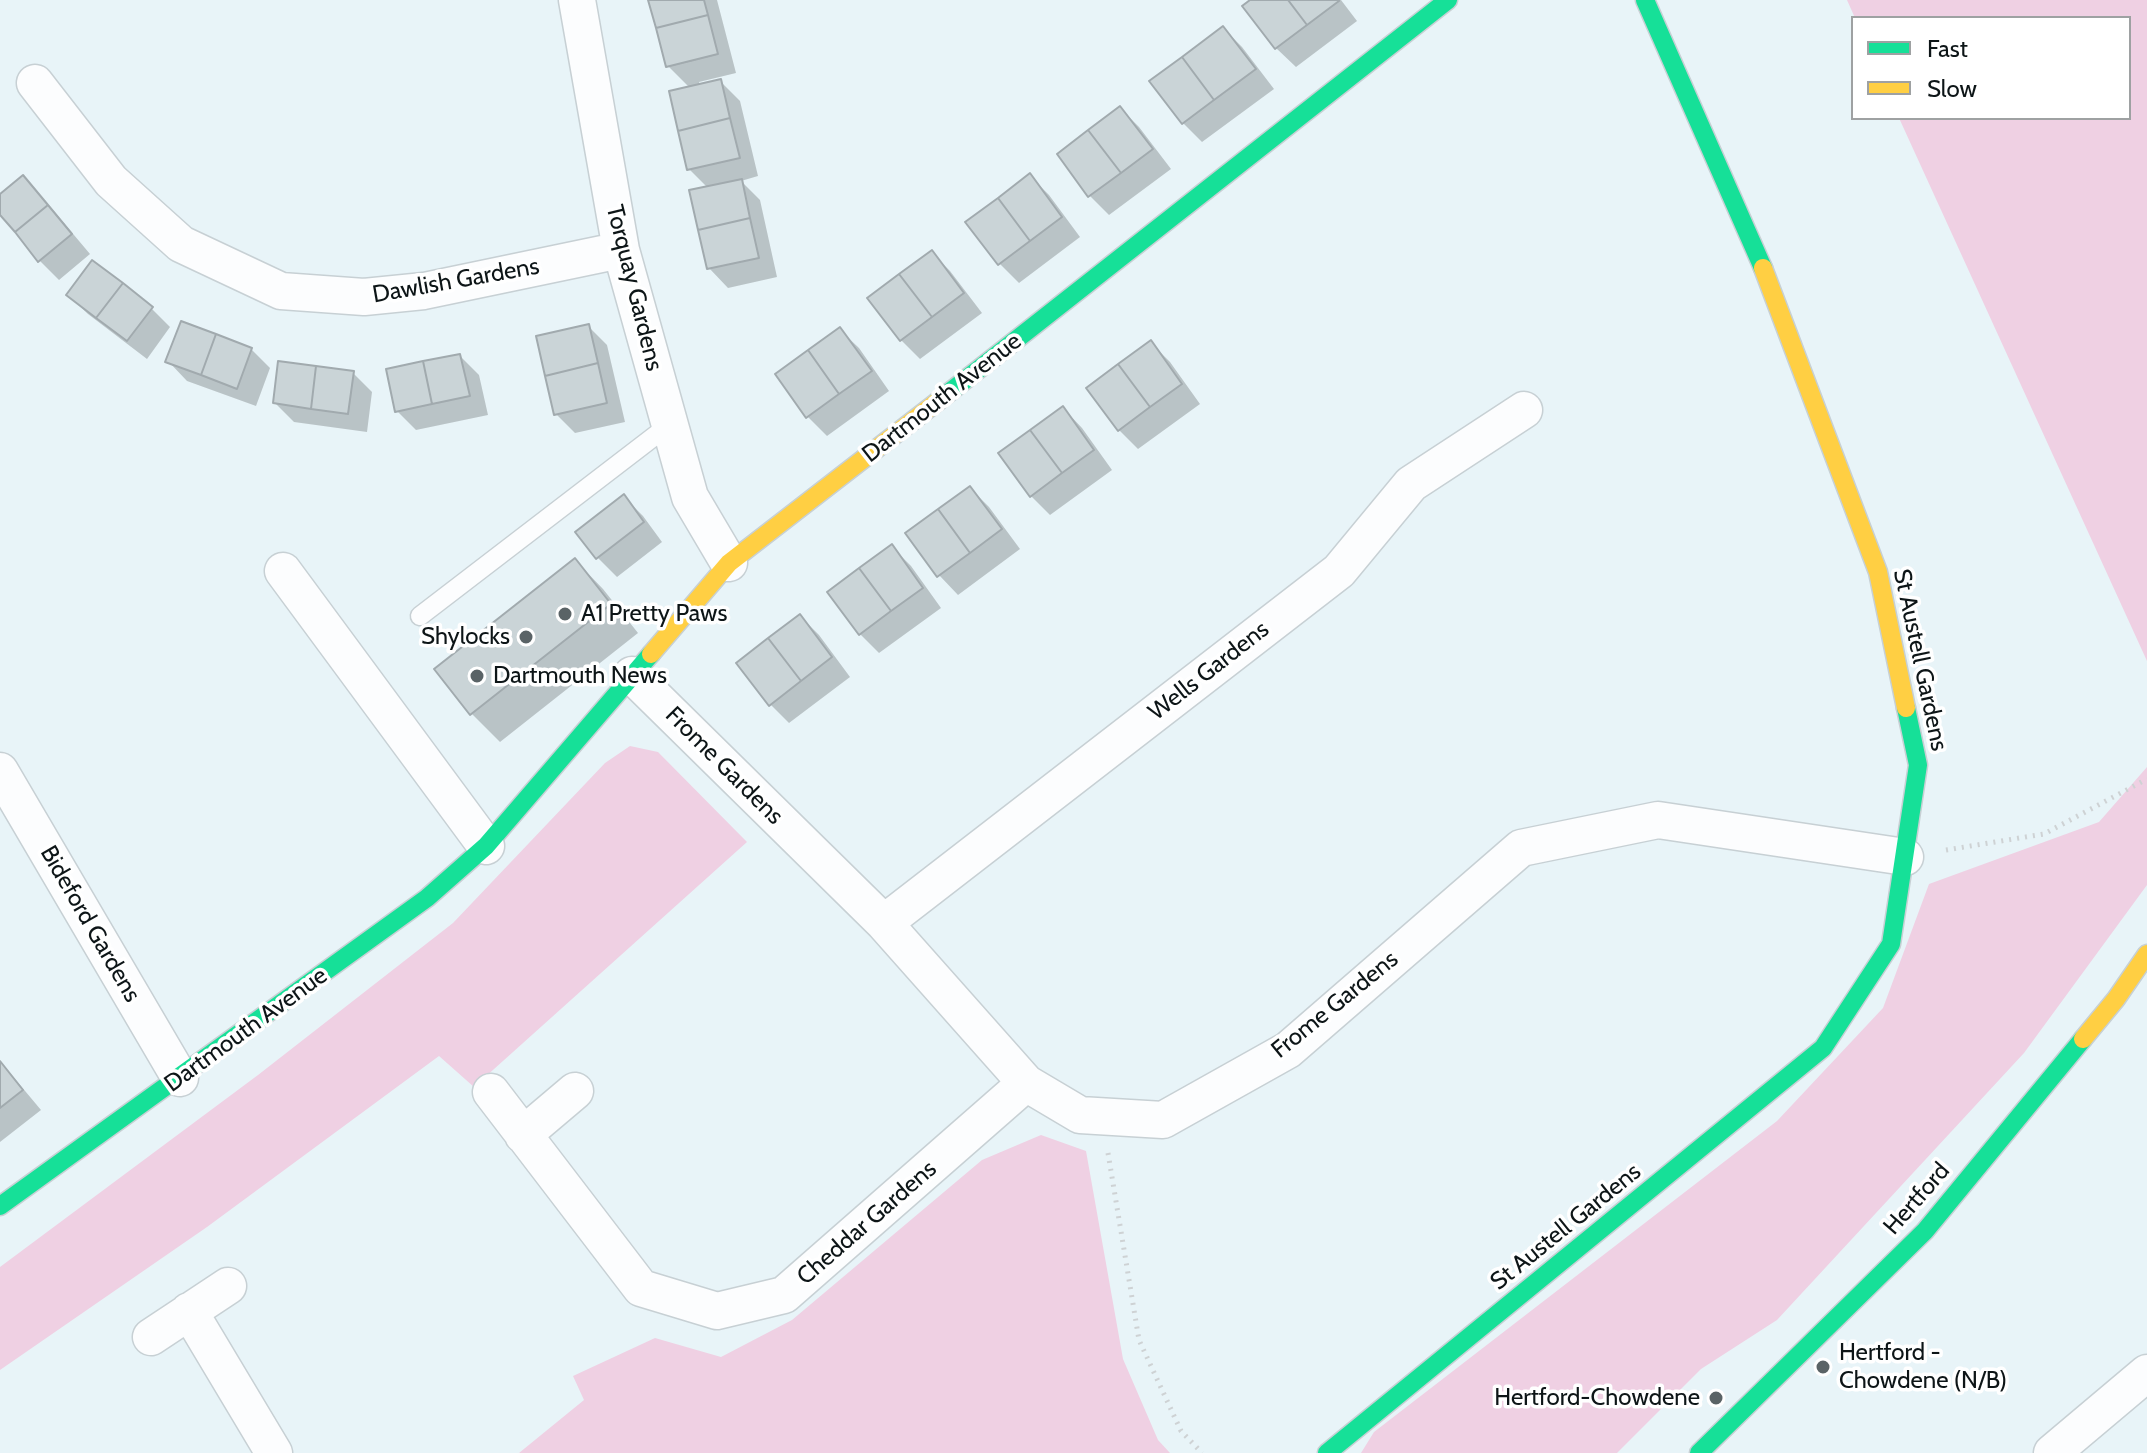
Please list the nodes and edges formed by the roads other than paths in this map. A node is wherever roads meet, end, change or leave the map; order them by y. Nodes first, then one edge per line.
1 (577, 0) edge
2 (1448, 0) edge
3 (1645, 0) edge
4 (35, 83) dead end
5 (621, 250) junction
6 (1524, 410) dead end
7 (669, 425) junction
8 (729, 563) junction
9 (283, 571) dead end
10 (420, 616) dead end
11 (632, 675) junction
12 (0, 771) edge
13 (486, 846) junction
14 (1905, 857) junction
15 (884, 923) junction
16 (2147, 954) edge
17 (180, 1078) junction
18 (1026, 1083) junction
19 (575, 1091) dead end
20 (491, 1092) dead end
21 (523, 1135) junction
22 (0, 1206) edge
23 (228, 1286) dead end
24 (189, 1311) junction
25 (151, 1337) dead end
26 (2147, 1373) edge
27 (274, 1453) edge
28 (1327, 1453) edge
29 (1699, 1453) edge
30 (2052, 1453) edge

1 - 5 street, Torquay Gardens
2 - 8 street, Dartmouth Avenue
3 - 14 street, St Austell Gardens
4 - 5 street, Dawlish Gardens
5 - 7 street, Torquay Gardens
6 - 15 street, Wells Gardens
7 - 8 street, Torquay Gardens
7 - 10 lane
8 - 11 street, Dartmouth Avenue
9 - 13 street
11 - 13 street, Dartmouth Avenue
11 - 15 street, Frome Gardens
12 - 17 street, Bideford Gardens
13 - 17 street, Dartmouth Avenue
14 - 18 street, Frome Gardens
14 - 28 street, St Austell Gardens
15 - 18 street, Frome Gardens
16 - 29 street, Hertford
17 - 22 street, Dartmouth Avenue
18 - 21 street, Cheddar Gardens
19 - 21 street
20 - 21 street, Cheddar Gardens
23 - 24 street
24 - 25 street
24 - 27 street
26 - 30 street

